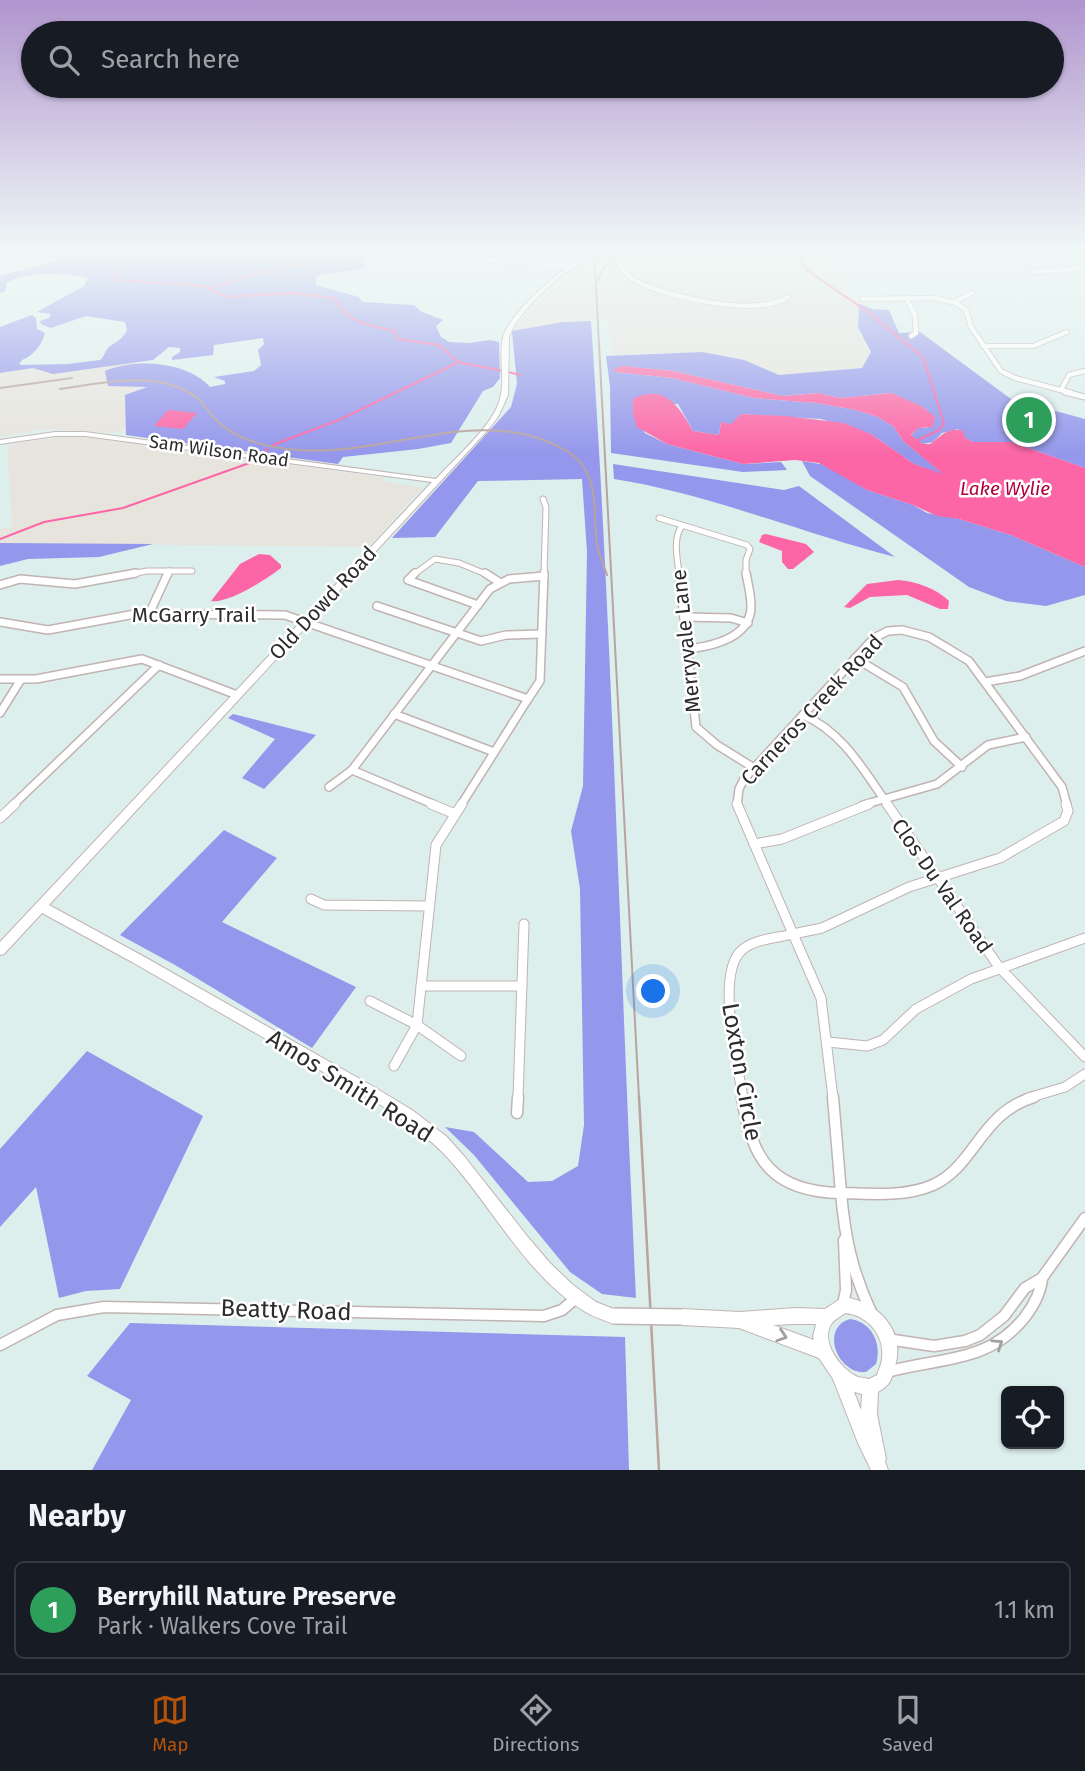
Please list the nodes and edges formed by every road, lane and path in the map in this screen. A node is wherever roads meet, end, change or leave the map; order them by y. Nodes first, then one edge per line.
1 (514, 319) edge
2 (916, 319) edge
3 (969, 319) edge
4 (1067, 332) dead end
5 (911, 337) dead end
6 (983, 345) junction
7 (1085, 372) edge
8 (1061, 390) junction
9 (1085, 397) edge
10 (0, 442) edge
11 (438, 481) junction
12 (542, 499) dead end
13 (660, 518) dead end
14 (682, 526) junction
15 (169, 571) junction
16 (192, 571) dead end
17 (544, 576) junction
18 (499, 582) junction
19 (0, 585) edge
20 (478, 605) junction
21 (377, 606) dead end
22 (149, 614) junction
23 (684, 617) junction
24 (307, 621) junction
25 (0, 622) edge
26 (748, 623) junction
27 (457, 633) junction
28 (542, 634) junction
29 (688, 649) junction
30 (1085, 650) edge
31 (855, 658) junction
32 (432, 664) junction
33 (159, 665) junction
34 (0, 679) edge
35 (20, 681) junction
36 (985, 682) junction
37 (237, 695) junction
38 (528, 699) junction
39 (0, 713) edge
40 (394, 714) junction
41 (803, 715) junction
42 (1026, 737) junction
43 (494, 752) junction
44 (962, 767) junction
45 (754, 768) junction
46 (352, 770) junction
47 (329, 786) dead end
48 (881, 799) junction
49 (455, 814) junction
50 (0, 818) edge
51 (754, 844) junction
52 (936, 878) junction
53 (311, 899) dead end
54 (429, 906) junction
55 (42, 907) junction
56 (524, 924) dead end
57 (794, 934) junction
58 (1085, 938) edge
59 (0, 950) edge
60 (999, 967) junction
61 (421, 986) junction
62 (522, 986) junction
63 (370, 1002) dead end
64 (417, 1025) junction
65 (828, 1042) junction
66 (461, 1056) dead end
67 (1085, 1057) edge
68 (394, 1066) dead end
69 (1085, 1074) edge
70 (517, 1113) dead end
71 (842, 1194) junction
72 (1085, 1218) edge
73 (845, 1236) junction
74 (1042, 1278) junction
75 (576, 1298) junction
76 (843, 1305) junction
77 (873, 1316) junction
78 (826, 1317) junction
79 (740, 1320) junction
80 (887, 1339) junction
81 (0, 1345) edge
82 (824, 1352) junction
83 (887, 1372) junction
84 (841, 1378) junction
85 (870, 1387) junction
86 (880, 1470) edge

1 - 11 street, Old Dowd Road
2 - 5 street
3 - 6 street
4 - 6 street
6 - 8 street
7 - 8 street
8 - 9 street
10 - 11 street, Sam Wilson Road
11 - 24 street, Old Dowd Road
12 - 17 street
13 - 14 street
14 - 23 street, Merryvale Lane
14 - 26 street
15 - 16 street
15 - 19 street
15 - 22 street
17 - 18 street
17 - 28 street
18 - 20 street
18 - 20 street
20 - 27 street
21 - 27 street
22 - 24 street, McGarry Trail
22 - 25 street, McGarry Trail
23 - 26 street
23 - 29 street, Merryvale Lane
24 - 32 street, McGarry Trail
24 - 37 street, Old Dowd Road
26 - 29 street
27 - 28 street
27 - 32 street
28 - 38 street
29 - 45 street, Merryvale Lane
30 - 36 street
31 - 36 street, Carneros Creek Road
31 - 41 street, Carneros Creek Road
31 - 44 street
32 - 38 street, McGarry Trail
32 - 40 street
33 - 35 street
33 - 37 street
33 - 50 street
34 - 35 street
35 - 39 street
36 - 42 street, Carneros Creek Road
37 - 55 street, Old Dowd Road
38 - 43 street
40 - 43 street
40 - 46 street
41 - 45 street, Carneros Creek Road
41 - 48 street, Clos Du Val Road
42 - 44 street
42 - 52 street, Carneros Creek Road
43 - 49 street
44 - 48 street
45 - 51 street, Carneros Creek Road
46 - 47 street
46 - 49 street
48 - 51 street
48 - 52 street, Clos Du Val Road
49 - 54 street
51 - 57 street, Carneros Creek Road
52 - 57 street, Carneros Creek Road
52 - 60 street, Clos Du Val Road
53 - 54 street
54 - 61 street
55 - 59 street, Old Dowd Road
55 - 75 street, Amos Smith Road
56 - 62 street
57 - 65 street, Carneros Creek Road
57 - 71 street, Loxton Circle
58 - 60 street
60 - 65 street
60 - 67 street, Clos Du Val Road
61 - 62 street
61 - 64 street
62 - 70 street
63 - 64 street
64 - 66 street
64 - 68 street
65 - 71 street, Carneros Creek Road
69 - 71 street, Loxton Circle
71 - 73 street, Carneros Creek Road
72 - 74 street
73 - 76 street, Carneros Creek Road
73 - 77 street, Carneros Creek Road
74 - 80 street
83 -> 74 street
75 - 79 street, Amos Smith Road, bridge
75 - 81 street, Beatty Road
76 - 77 street
76 - 78 street
77 - 80 street
78 - 79 street, Amos Smith Road
78 - 82 street
79 -> 82 street, Amos Smith Road
80 - 83 street
82 - 84 street
83 - 85 street
84 - 85 street
84 - 86 street
85 - 86 street

